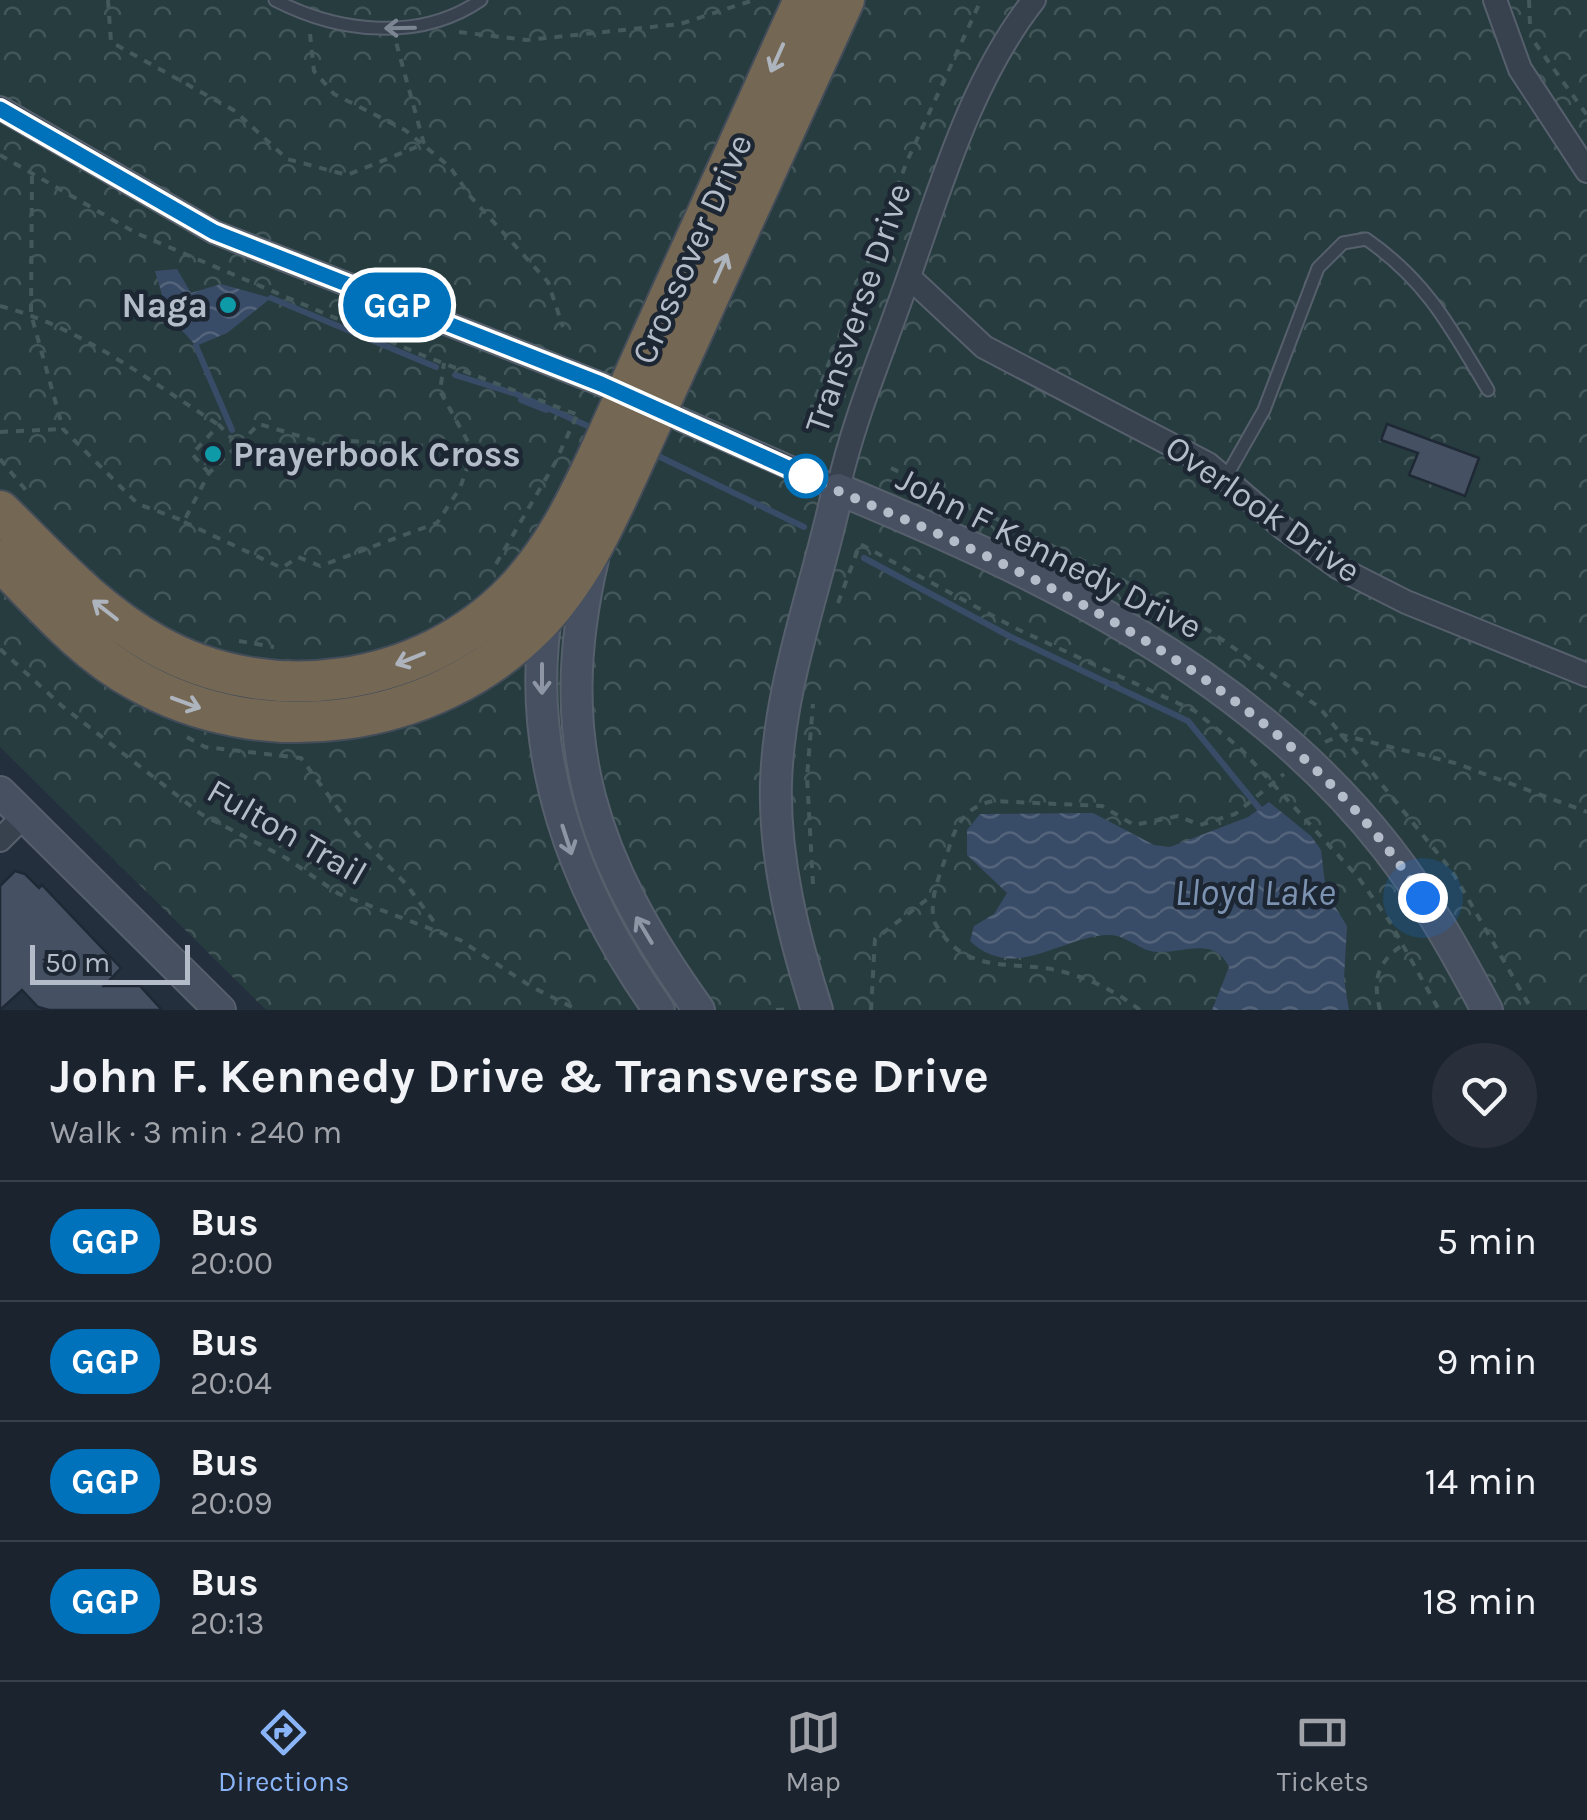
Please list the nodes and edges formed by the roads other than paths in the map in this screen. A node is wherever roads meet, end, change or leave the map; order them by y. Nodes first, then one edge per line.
1 (275, 0) edge
2 (480, 0) edge
3 (804, 0) edge
4 (844, 0) edge
5 (1034, 0) edge
6 (1495, 0) edge
7 (0, 108) edge
8 (1587, 171) edge
9 (909, 277) junction
10 (665, 350) junction
11 (1488, 390) dead end
12 (1226, 478) junction
13 (838, 490) junction
14 (19, 508) edge
15 (586, 522) junction
16 (0, 560) edge
17 (547, 612) junction
18 (1587, 675) edge
19 (0, 792) edge
20 (24, 816) junction
21 (0, 840) edge
22 (220, 1010) edge
23 (659, 1010) edge
24 (700, 1010) edge
25 (817, 1010) edge
26 (1488, 1010) edge

2 -> 1 lane
3 -> 10 highway, Crossover Drive
10 -> 4 highway, Crossover Drive
5 - 9 street, Transverse Drive
6 - 8 street
7 - 13 street
9 - 12 street, Overlook Drive
9 - 13 street, Transverse Drive
10 - 15 highway, Crossover Drive, bridge
11 - 12 lane
12 - 18 street, Overlook Drive
13 - 25 street, Transverse Drive
13 - 26 street, John F Kennedy Drive
15 -> 14 highway
15 - 17 highway, Crossover Drive
24 -> 15 street, Crossover Drive
16 -> 17 highway, Crossover Drive
17 -> 23 street
19 - 20 street
20 - 21 street
20 - 22 street

